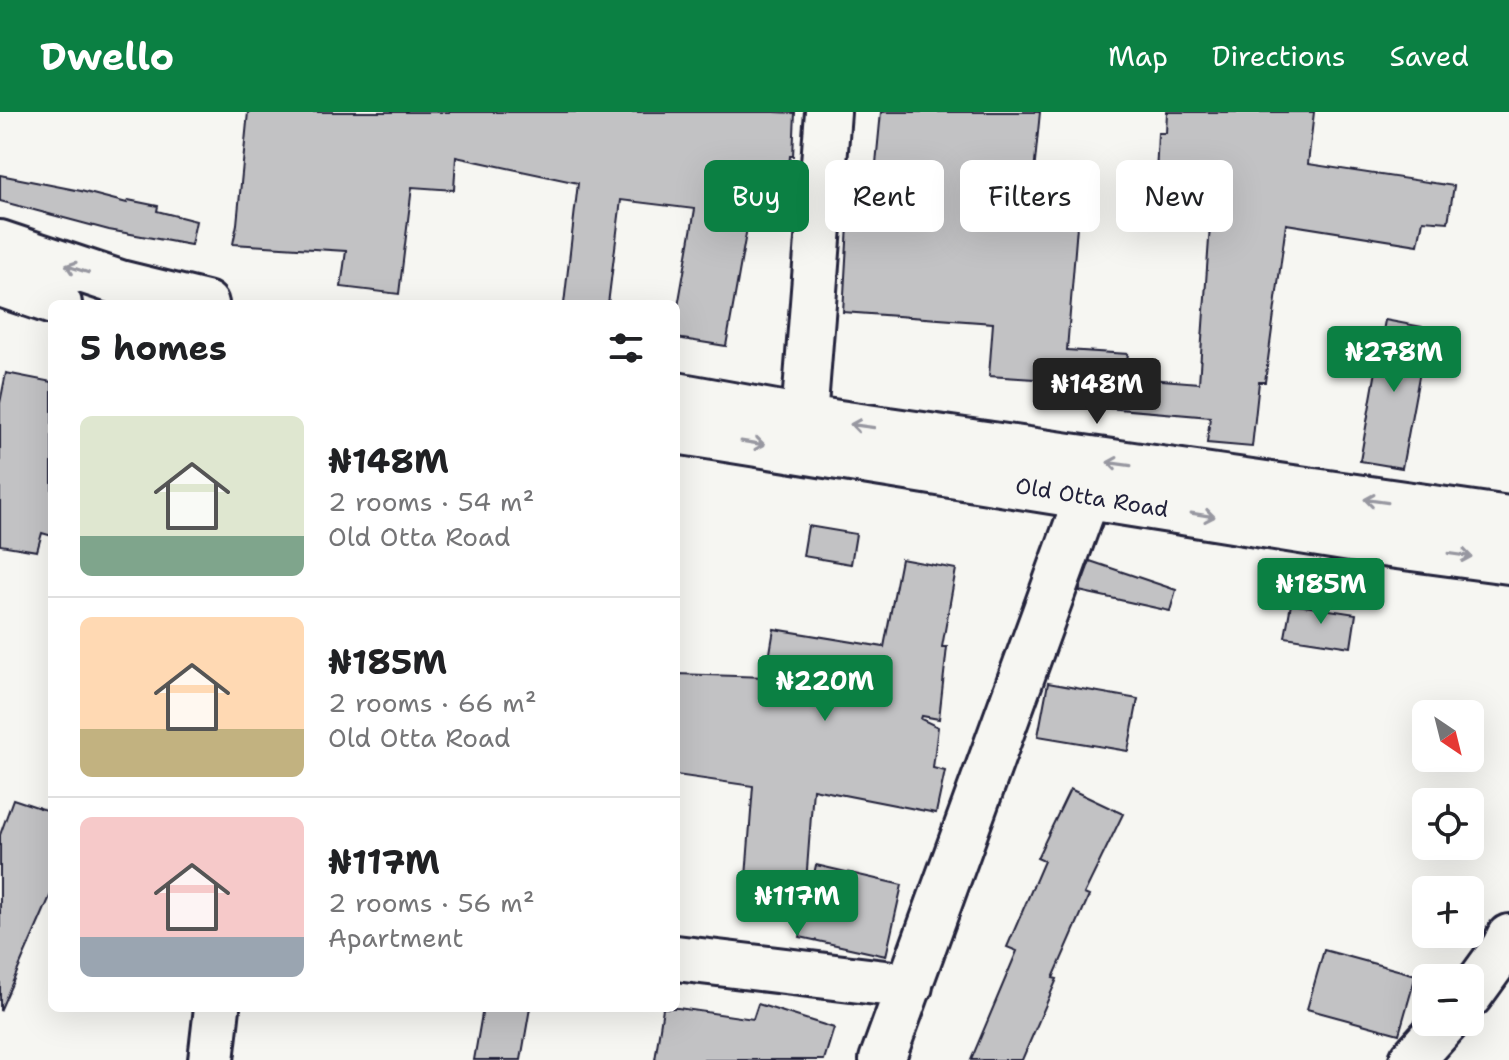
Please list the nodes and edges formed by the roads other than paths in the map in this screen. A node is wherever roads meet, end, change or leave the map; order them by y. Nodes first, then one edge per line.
1 (828, 112) edge
2 (0, 243) edge
3 (0, 284) edge
4 (48, 300) edge
5 (190, 300) edge
6 (680, 396) edge
7 (804, 418) junction
8 (680, 432) edge
9 (1087, 497) junction
10 (1509, 519) edge
11 (1509, 561) edge
12 (1509, 937) edge
13 (680, 958) edge
14 (1484, 976) edge
15 (910, 986) junction
16 (217, 1012) edge
17 (1433, 1036) edge
18 (211, 1060) edge
19 (882, 1060) edge
20 (1412, 1060) edge

1 - 7 street
5 -> 2 street
3 - 4 street
6 - 7 street, Old Otta Road
10 -> 7 street, Old Otta Road
8 -> 9 street, Old Otta Road
9 -> 11 street, Old Otta Road
9 - 15 street
12 - 14 street
13 - 15 street
15 - 19 street
16 - 18 street
17 - 20 street

